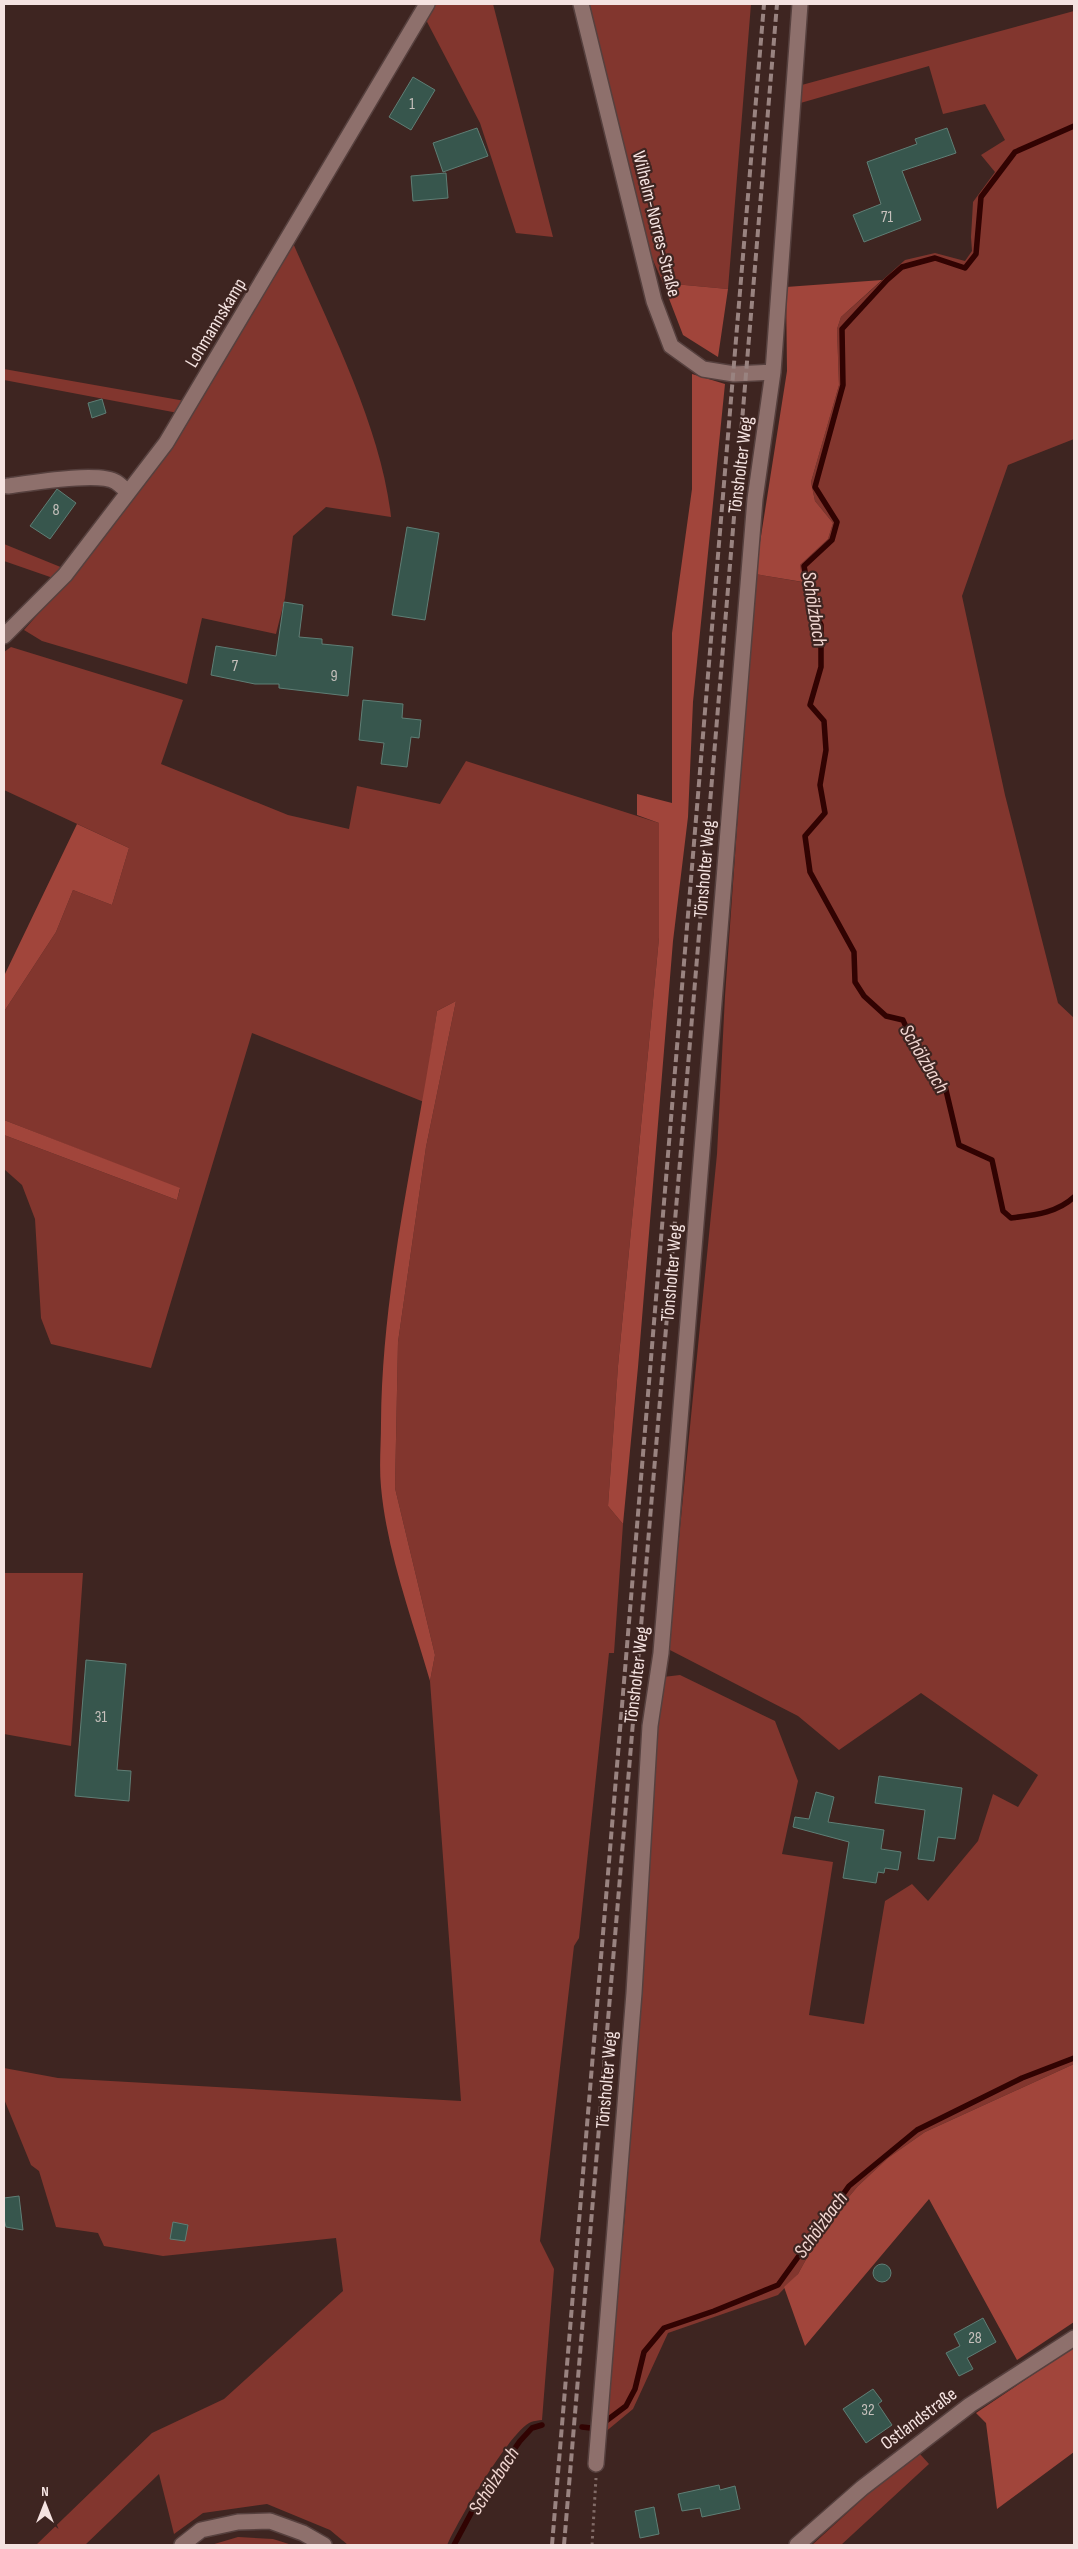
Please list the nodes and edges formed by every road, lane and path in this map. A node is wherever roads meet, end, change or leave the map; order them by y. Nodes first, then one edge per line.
1 (427, 4) edge
2 (581, 4) edge
3 (800, 4) edge
4 (773, 372) junction
5 (8, 486) dead end
6 (128, 492) junction
7 (4, 636) edge
8 (1074, 2338) edge
9 (596, 2464) joint
10 (182, 2545) edge
11 (324, 2545) edge
12 (592, 2545) edge
13 (797, 2545) edge

1 - 6 street, Lohmannskamp
2 - 4 street, Wilhelm-Norres-Straße
3 - 4 street, Tönsholter Weg
4 - 9 street, Tönsholter Weg
5 - 6 street
6 - 7 street, Lohmannskamp
8 - 13 street, Ostlandstraße
9 - 12 path
10 - 11 street

